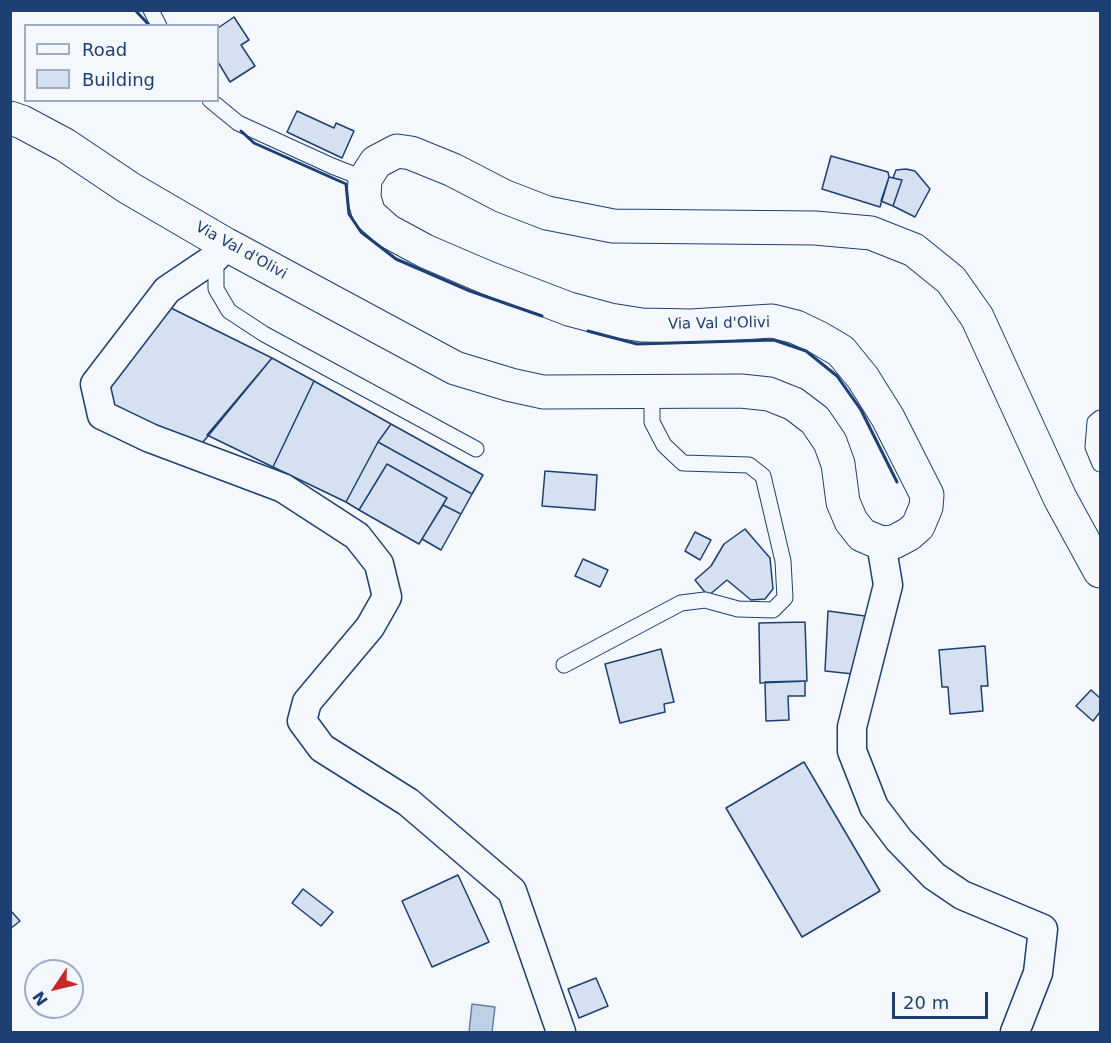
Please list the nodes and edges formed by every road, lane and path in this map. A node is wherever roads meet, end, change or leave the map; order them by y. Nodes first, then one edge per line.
1 (151, 10) edge
2 (158, 24) edge
3 (212, 102) edge
4 (10, 118) edge
5 (365, 179) junction
6 (221, 251) junction
7 (652, 393) junction
8 (1101, 418) edge
9 (476, 449) dead end
10 (1101, 464) edge
11 (881, 543) junction
12 (1101, 571) edge
13 (564, 665) dead end
14 (561, 1032) edge
15 (1015, 1032) edge

1 - 2 lane
3 - 5 lane
4 - 6 street, Via Val d'Olivi
5 - 11 street, Via Val d'Olivi
5 - 12 street
6 - 7 street, Via Val d'Olivi
6 - 9 lane
6 - 14 street
7 - 11 street, Via Val d'Olivi
7 - 13 lane
8 - 10 lane
11 - 15 street

